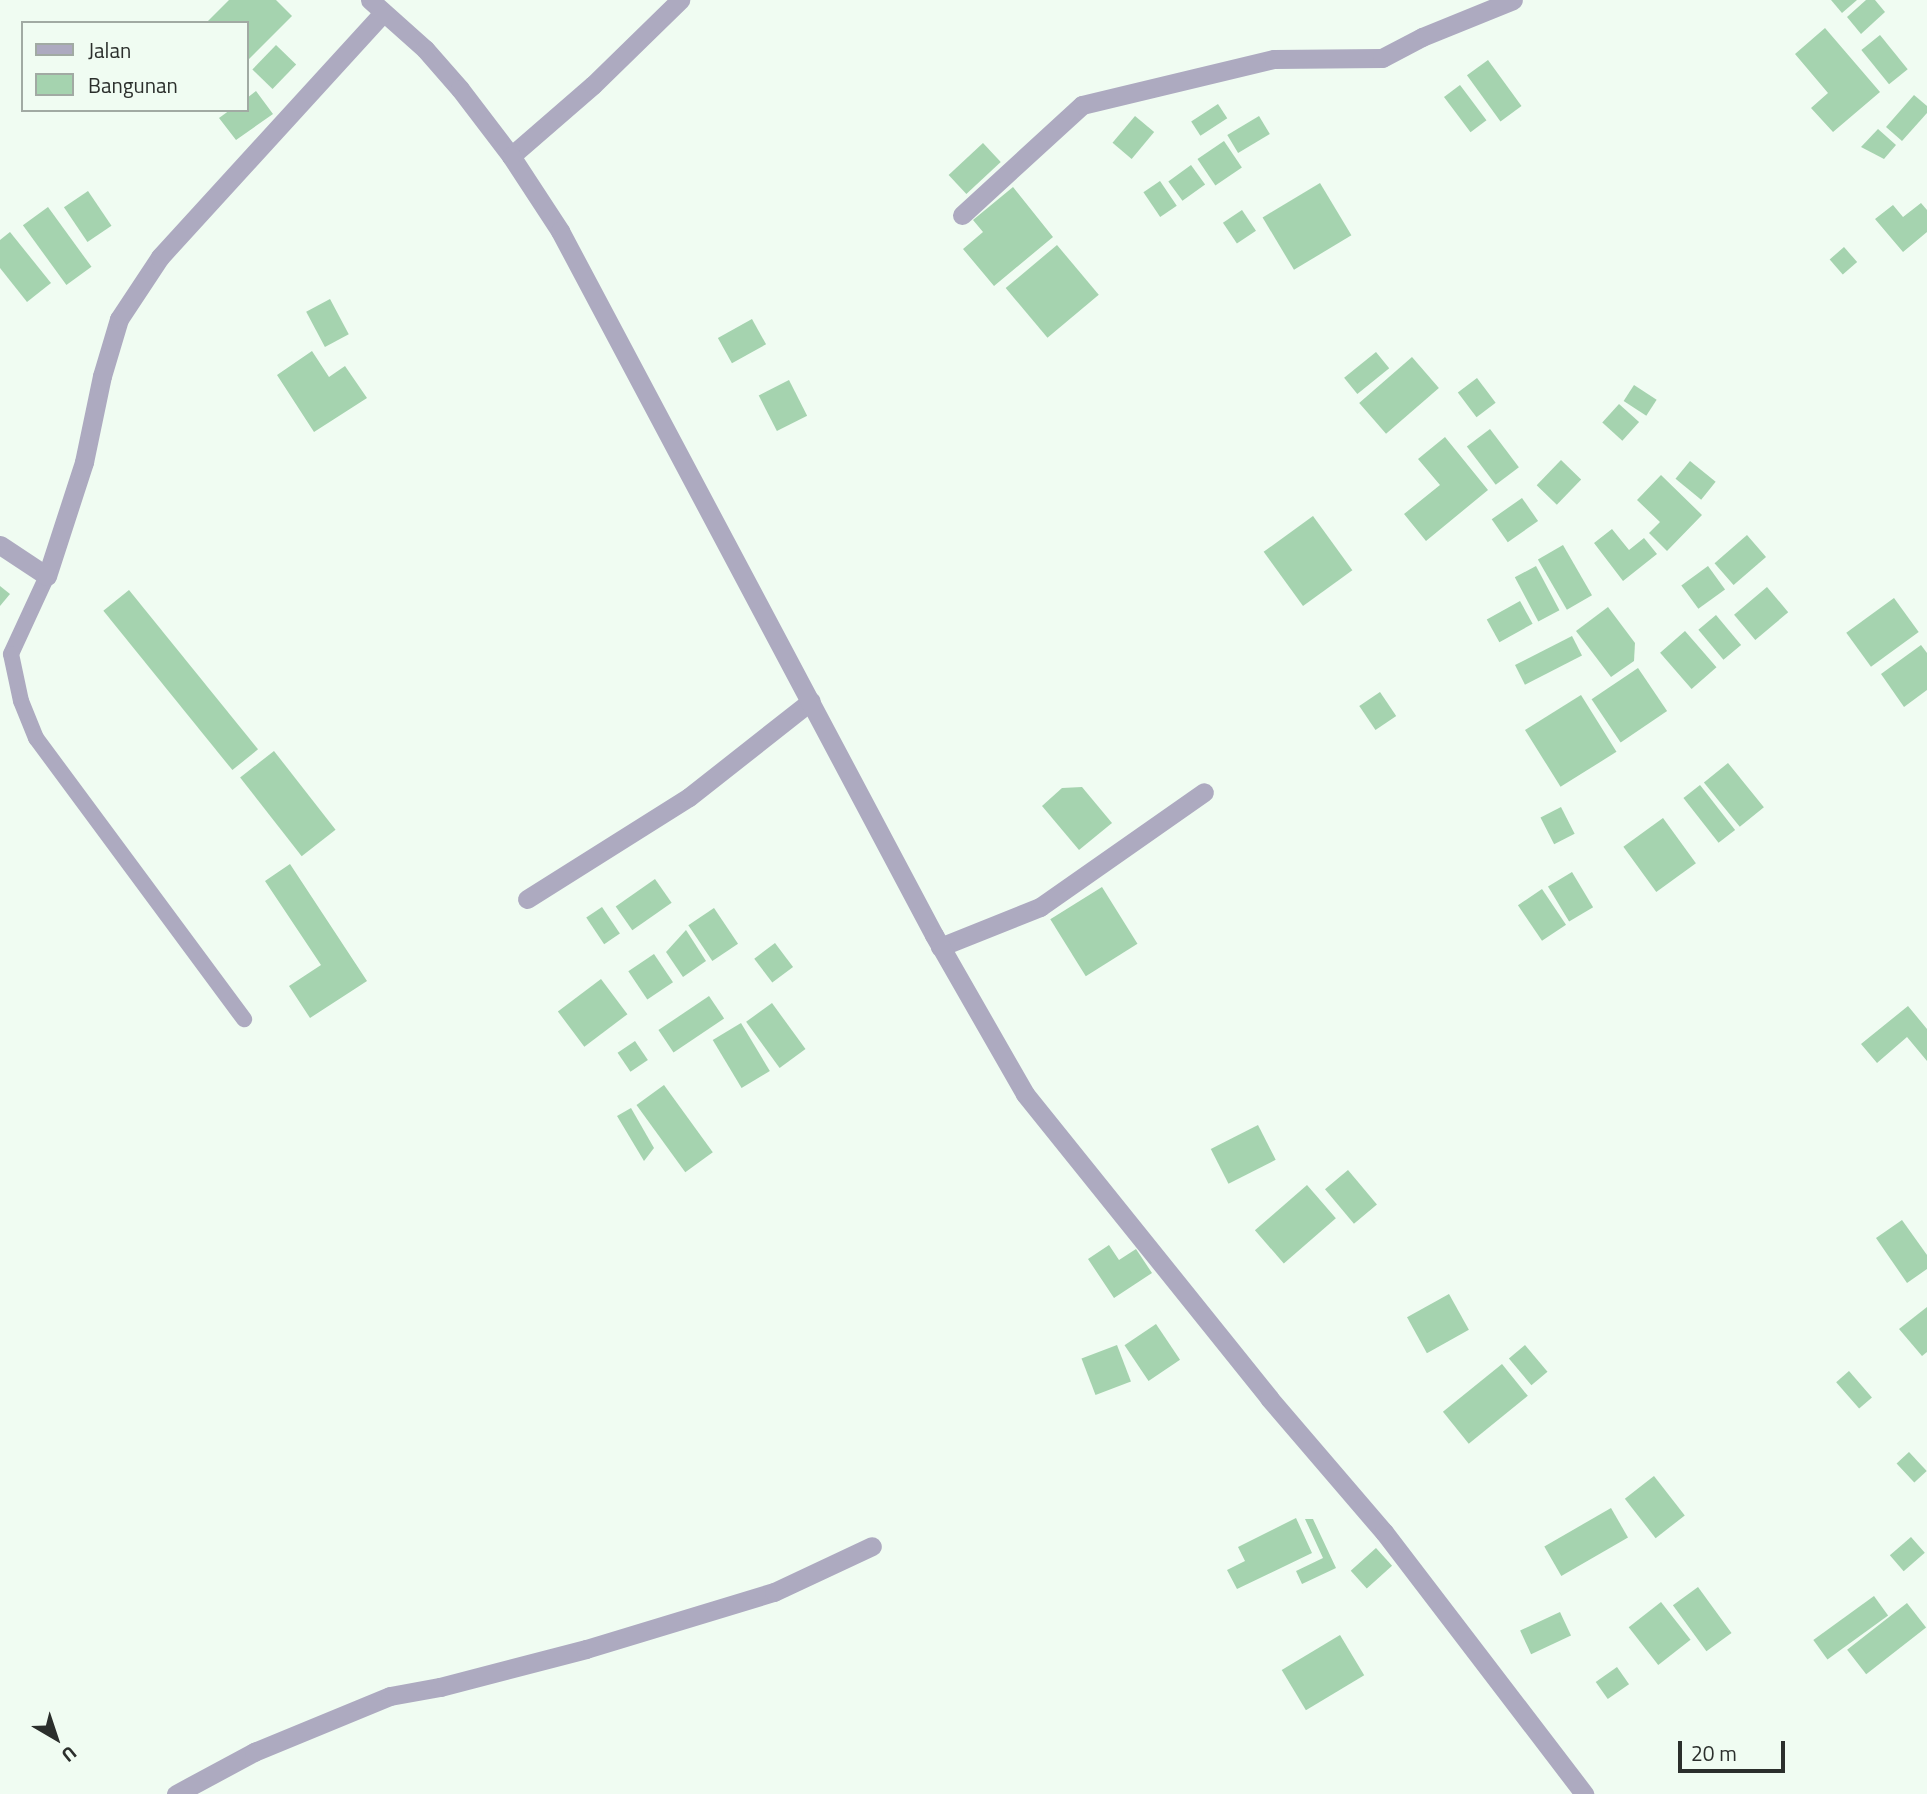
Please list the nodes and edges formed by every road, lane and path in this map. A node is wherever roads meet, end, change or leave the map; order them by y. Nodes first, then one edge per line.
1 (680, 0) edge
2 (1513, 0) edge
3 (376, 6) edge
4 (511, 156) junction
5 (961, 215) dead end
6 (0, 545) edge
7 (47, 576) junction
8 (811, 701) junction
9 (1204, 792) dead end
10 (527, 899) dead end
11 (940, 947) junction
12 (244, 1019) dead end
13 (872, 1546) dead end
14 (176, 1794) edge
15 (1584, 1794) edge

1 - 4 street
2 - 5 street
3 - 4 street
3 - 7 street
4 - 8 street
6 - 7 street
7 - 12 lane
8 - 10 street
8 - 11 street
9 - 11 street
11 - 15 street
13 - 14 street

